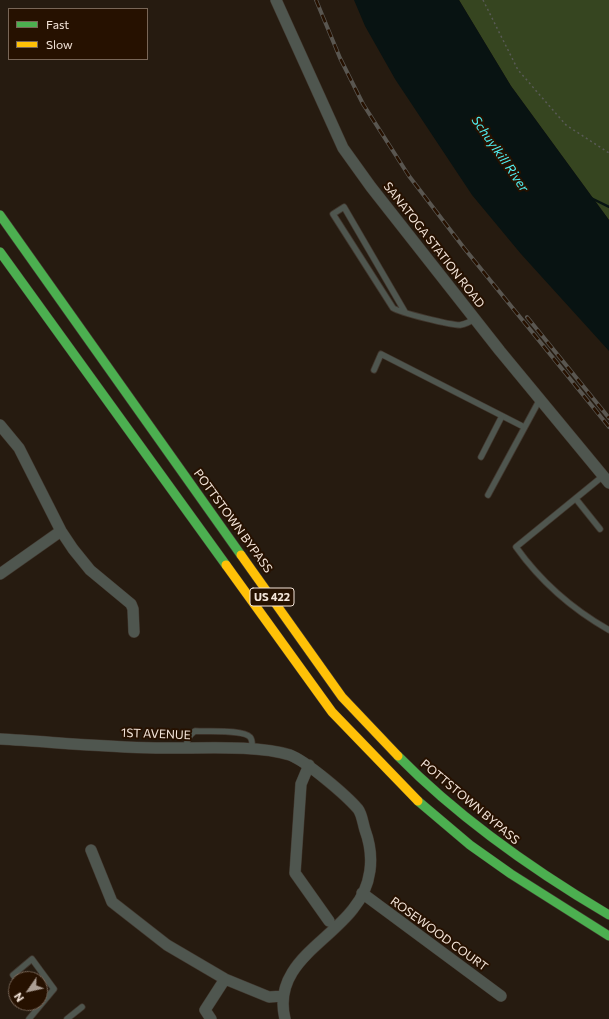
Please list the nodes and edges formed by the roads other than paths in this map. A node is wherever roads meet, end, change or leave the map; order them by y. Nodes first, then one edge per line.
1 (276, 0) edge
2 (0, 216) edge
3 (0, 252) edge
4 (405, 312) junction
5 (475, 318) junction
6 (374, 370) dead end
7 (540, 399) junction
8 (502, 416) junction
9 (0, 425) edge
10 (524, 427) junction
11 (481, 457) dead end
12 (606, 480) edge
13 (488, 495) dead end
14 (576, 498) junction
15 (600, 529) dead end
16 (61, 531) junction
17 (0, 574) edge
18 (609, 630) edge
19 (134, 632) dead end
20 (0, 739) edge
21 (186, 749) junction
22 (252, 750) junction
23 (309, 765) junction
24 (91, 850) dead end
25 (362, 893) junction
26 (609, 915) edge
27 (329, 922) dead end
28 (609, 936) edge
29 (18, 971) edge
30 (40, 971) edge
31 (225, 979) junction
32 (48, 981) edge
33 (48, 995) edge
34 (283, 996) junction
35 (501, 996) dead end
36 (82, 1007) dead end
37 (67, 1019) edge
38 (211, 1019) edge
39 (285, 1019) edge

1 - 5 street, SANATOGA STATION ROAD
2 - 26 highway, POTTSTOWN BYPASS / US 422
3 - 28 highway, US 422
4 - 4 lane
4 - 5 lane
5 - 7 street, SANATOGA STATION ROAD
6 - 8 lane
7 - 10 lane
7 - 12 street, SANATOGA STATION ROAD
8 - 10 lane
8 - 11 lane
9 - 16 street
10 - 13 lane
12 - 14 lane
14 - 15 lane
14 - 18 lane
16 - 17 street
16 - 19 street
20 - 21 street, 1ST AVENUE
21 - 22 street, 1ST AVENUE
21 - 22 lane
22 - 23 street, 1ST AVENUE
23 - 25 street, 1ST AVENUE
23 - 27 street
24 - 31 street
25 - 34 street, 1ST AVENUE
25 - 35 street, ROSEWOOD COURT
29 - 30 lane
31 - 34 street
31 - 38 street
32 - 33 lane
34 - 39 street
36 - 37 lane

